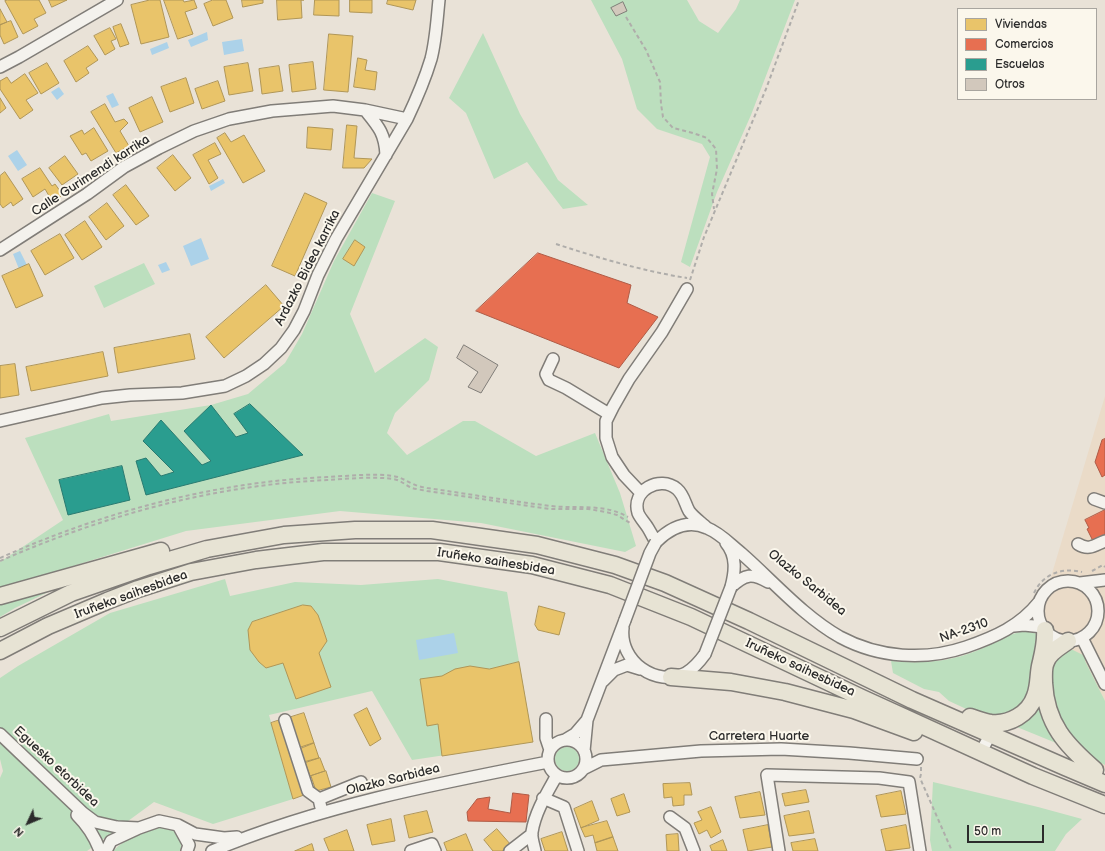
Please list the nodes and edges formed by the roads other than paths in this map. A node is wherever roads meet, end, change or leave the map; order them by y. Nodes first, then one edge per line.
1 (117, 0) edge
2 (440, 0) edge
3 (0, 67) edge
4 (365, 110) junction
5 (407, 120) junction
6 (386, 155) junction
7 (0, 250) edge
8 (689, 284) road end
9 (553, 359) dead end
10 (609, 414) junction
11 (2, 422) edge
12 (641, 493) junction
13 (1094, 499) dead end
14 (1105, 503) edge
15 (707, 528) junction
16 (355, 530) junction
17 (720, 535) junction
18 (1105, 541) edge
19 (656, 542) junction
20 (1078, 544) dead end
21 (543, 547) junction
22 (1082, 578) junction
23 (1105, 580) edge
24 (774, 585) junction
25 (731, 586) junction
26 (0, 596) edge
27 (1036, 597) junction
28 (107, 601) junction
29 (1105, 606) edge
30 (625, 620) junction
31 (1099, 622) edge
32 (1014, 626) junction
33 (0, 628) edge
34 (1044, 628) junction
35 (1075, 639) junction
36 (0, 651) edge
37 (0, 662) edge
38 (643, 670) junction
39 (670, 677) junction
40 (600, 684) junction
41 (1105, 684) edge
42 (970, 717) junction
43 (285, 720) dead end
44 (587, 720) junction
45 (0, 734) edge
46 (990, 735) junction
47 (562, 741) junction
48 (0, 742) edge
49 (550, 750) junction
50 (584, 751) junction
51 (981, 752) junction
52 (917, 759) road end
53 (601, 760) junction
54 (548, 762) junction
55 (583, 768) junction
56 (1100, 772) edge
57 (557, 775) junction
58 (1034, 776) junction
59 (361, 782) dead end
60 (1105, 784) edge
61 (543, 798) junction
62 (318, 799) junction
63 (1102, 804) edge
64 (322, 812) junction
65 (670, 817) dead end
66 (178, 825) junction
67 (139, 828) junction
68 (532, 834) junction
69 (247, 836) junction
70 (100, 851) edge
71 (106, 851) edge
72 (187, 851) edge
73 (212, 851) edge
74 (411, 851) edge
75 (435, 851) edge
76 (510, 851) edge
77 (535, 851) edge
78 (578, 851) edge
79 (694, 851) edge
80 (779, 851) edge
81 (920, 851) edge

1 - 3 street
2 - 5 street, Ardazko Bidea karrika
4 - 5 street, Calle Gurimendi karrika
4 - 6 street
4 - 7 street, Calle Gurimendi karrika
5 - 6 street, Ardazko Bidea karrika
6 - 11 street, Ardazko Bidea karrika
8 - 10 street
9 - 10 street
10 - 12 street
12 - 15 street
12 - 19 street
13 - 14 street
15 - 17 street
15 - 19 street
16 - 21 highway, Iruñeko saihesbidea
16 - 26 highway
16 - 33 highway, Iruñeko saihesbidea
17 - 24 street
17 - 25 street
18 - 20 street
19 - 30 street, bridge
21 - 42 highway
21 - 46 highway, Iruñeko saihesbidea
22 - 23 street
22 - 27 street
22 - 31 street
24 - 25 street
24 - 32 street, NA-2310
25 - 39 street, bridge
27 - 32 street
27 - 34 street
28 - 36 highway, Iruñeko saihesbidea
28 - 37 highway
28 - 51 highway, Iruñeko saihesbidea
29 - 31 street
30 - 38 street
30 - 40 street
31 - 35 street
32 - 34 street
34 - 35 street
34 - 42 highway
35 - 41 street
35 - 56 highway
38 - 39 street
38 - 40 street
39 - 58 highway
40 - 44 street
42 - 56 highway
43 - 62 street
44 - 47 street
44 - 50 street
45 - 67 street, Eguesko etorbidea
46 - 51 street
46 - 60 highway, Iruñeko saihesbidea
47 - 49 street
47 - 49 street
47 - 50 street
48 - 70 street, Eguesko etorbidea
49 - 54 street
50 - 53 street
50 - 55 street
51 - 58 highway, Iruñeko saihesbidea
52 - 53 street, Carretera Huarte
53 - 55 street, Carretera Huarte
54 - 57 street
54 - 64 street, Olazko Sarbidea
55 - 57 street
57 - 61 street
58 - 63 highway, Iruñeko saihesbidea
59 - 62 street
61 - 68 street
61 - 78 street
62 - 64 street
64 - 69 street, Olazko Sarbidea
65 - 79 street
66 - 67 street, Olazko Sarbidea
66 - 69 street, Olazko Sarbidea
66 - 72 street
67 - 71 street
68 - 76 street
68 - 77 street
69 - 73 street, Olazko Sarbidea
74 - 75 street
80 - 81 street

